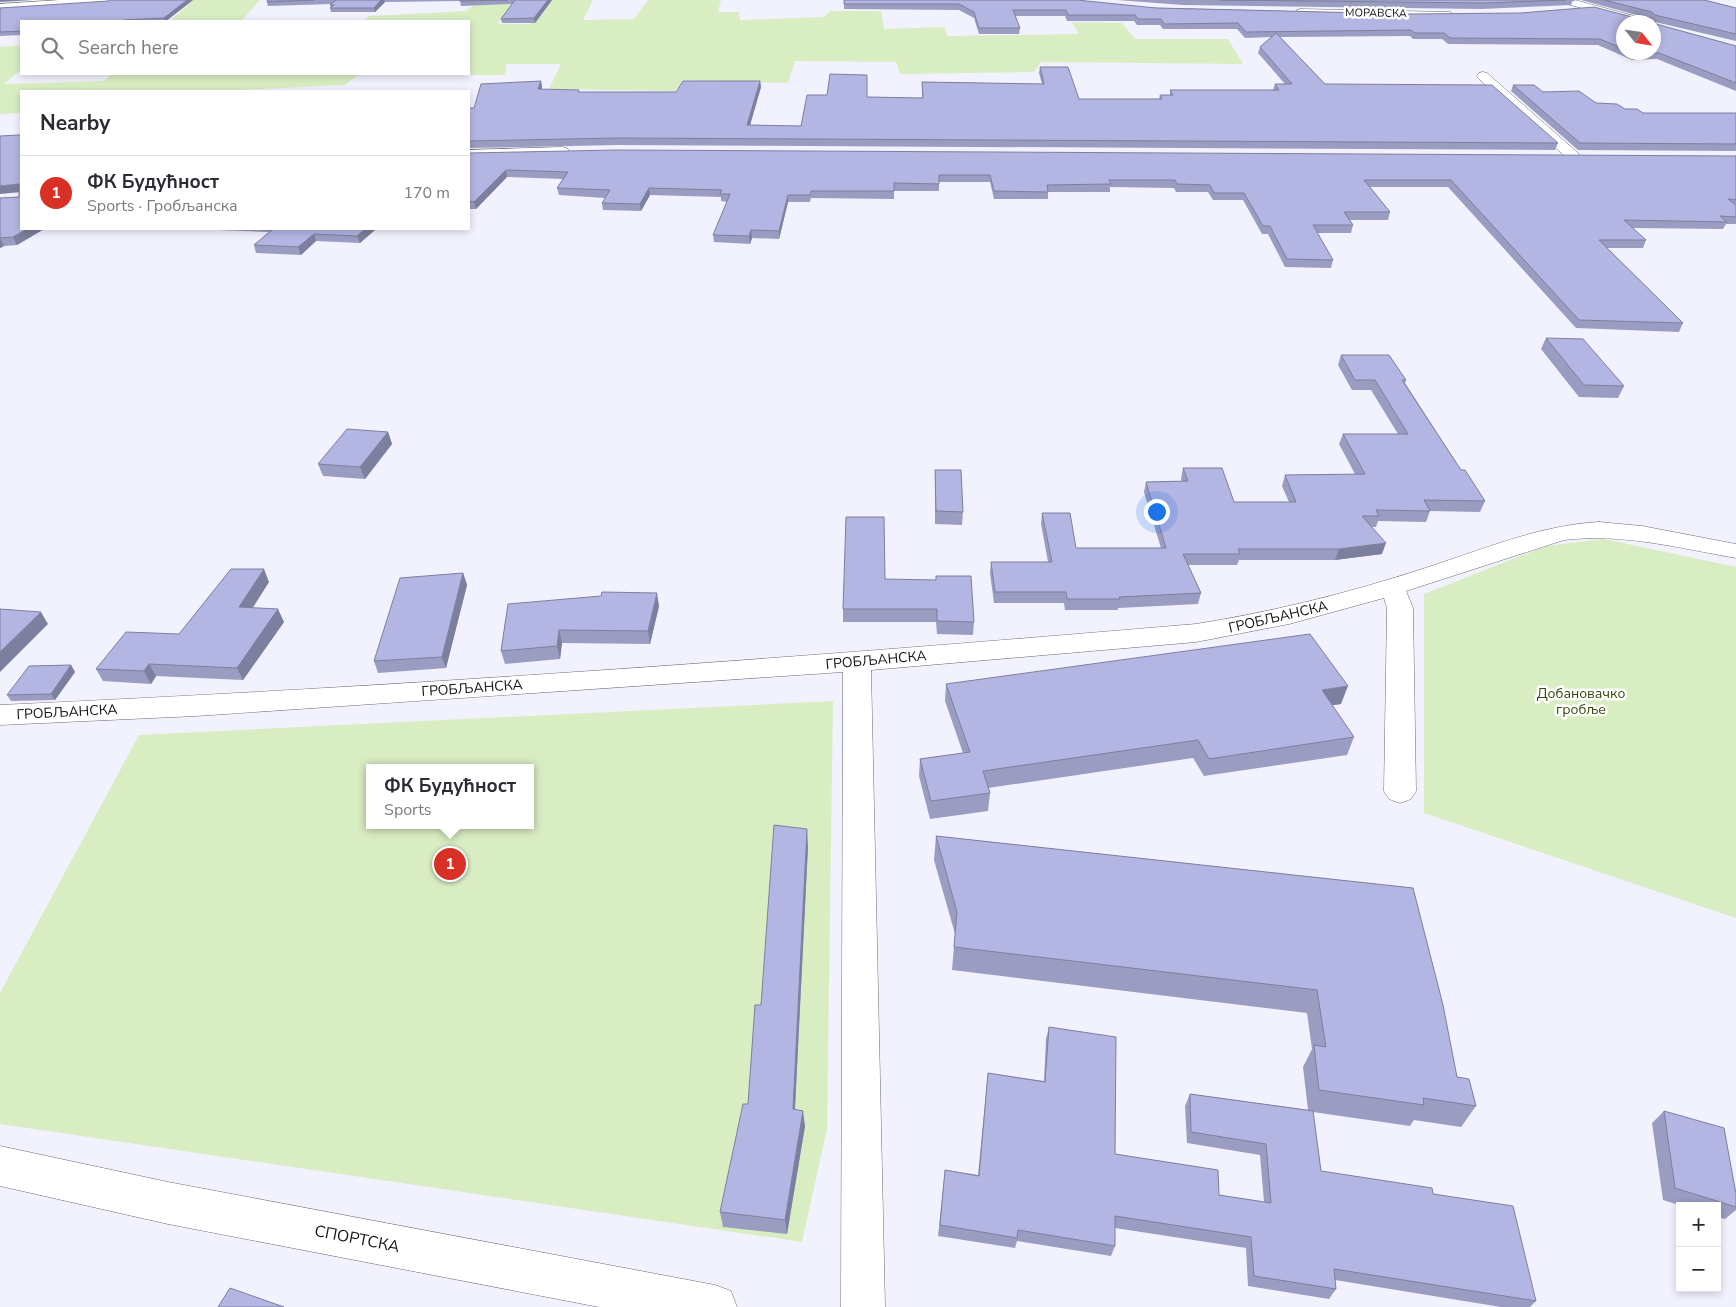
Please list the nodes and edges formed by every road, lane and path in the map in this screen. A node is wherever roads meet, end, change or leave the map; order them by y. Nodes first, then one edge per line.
1 (109, 0) edge
2 (1564, 6) edge
3 (0, 7) edge
4 (1290, 11) edge
5 (1459, 15) edge
6 (1619, 15) edge
7 (1483, 76) dead end
8 (578, 151) edge
9 (470, 154) edge
10 (1554, 156) edge
11 (1736, 551) edge
12 (1389, 588) junction
13 (857, 662) junction
14 (0, 714) edge
15 (1400, 791) dead end
16 (0, 1166) edge
17 (715, 1307) edge
18 (863, 1307) edge

1 - 3 street
2 - 6 street
4 - 5 street, МОРАВСКА
7 - 10 street
8 - 9 street
11 - 12 street, ГРОБЉАНСКА
12 - 13 street, ГРОБЉАНСКА
12 - 15 street
13 - 14 street, ГРОБЉАНСКА
13 - 18 street
16 - 17 street, СПОРТСКА

